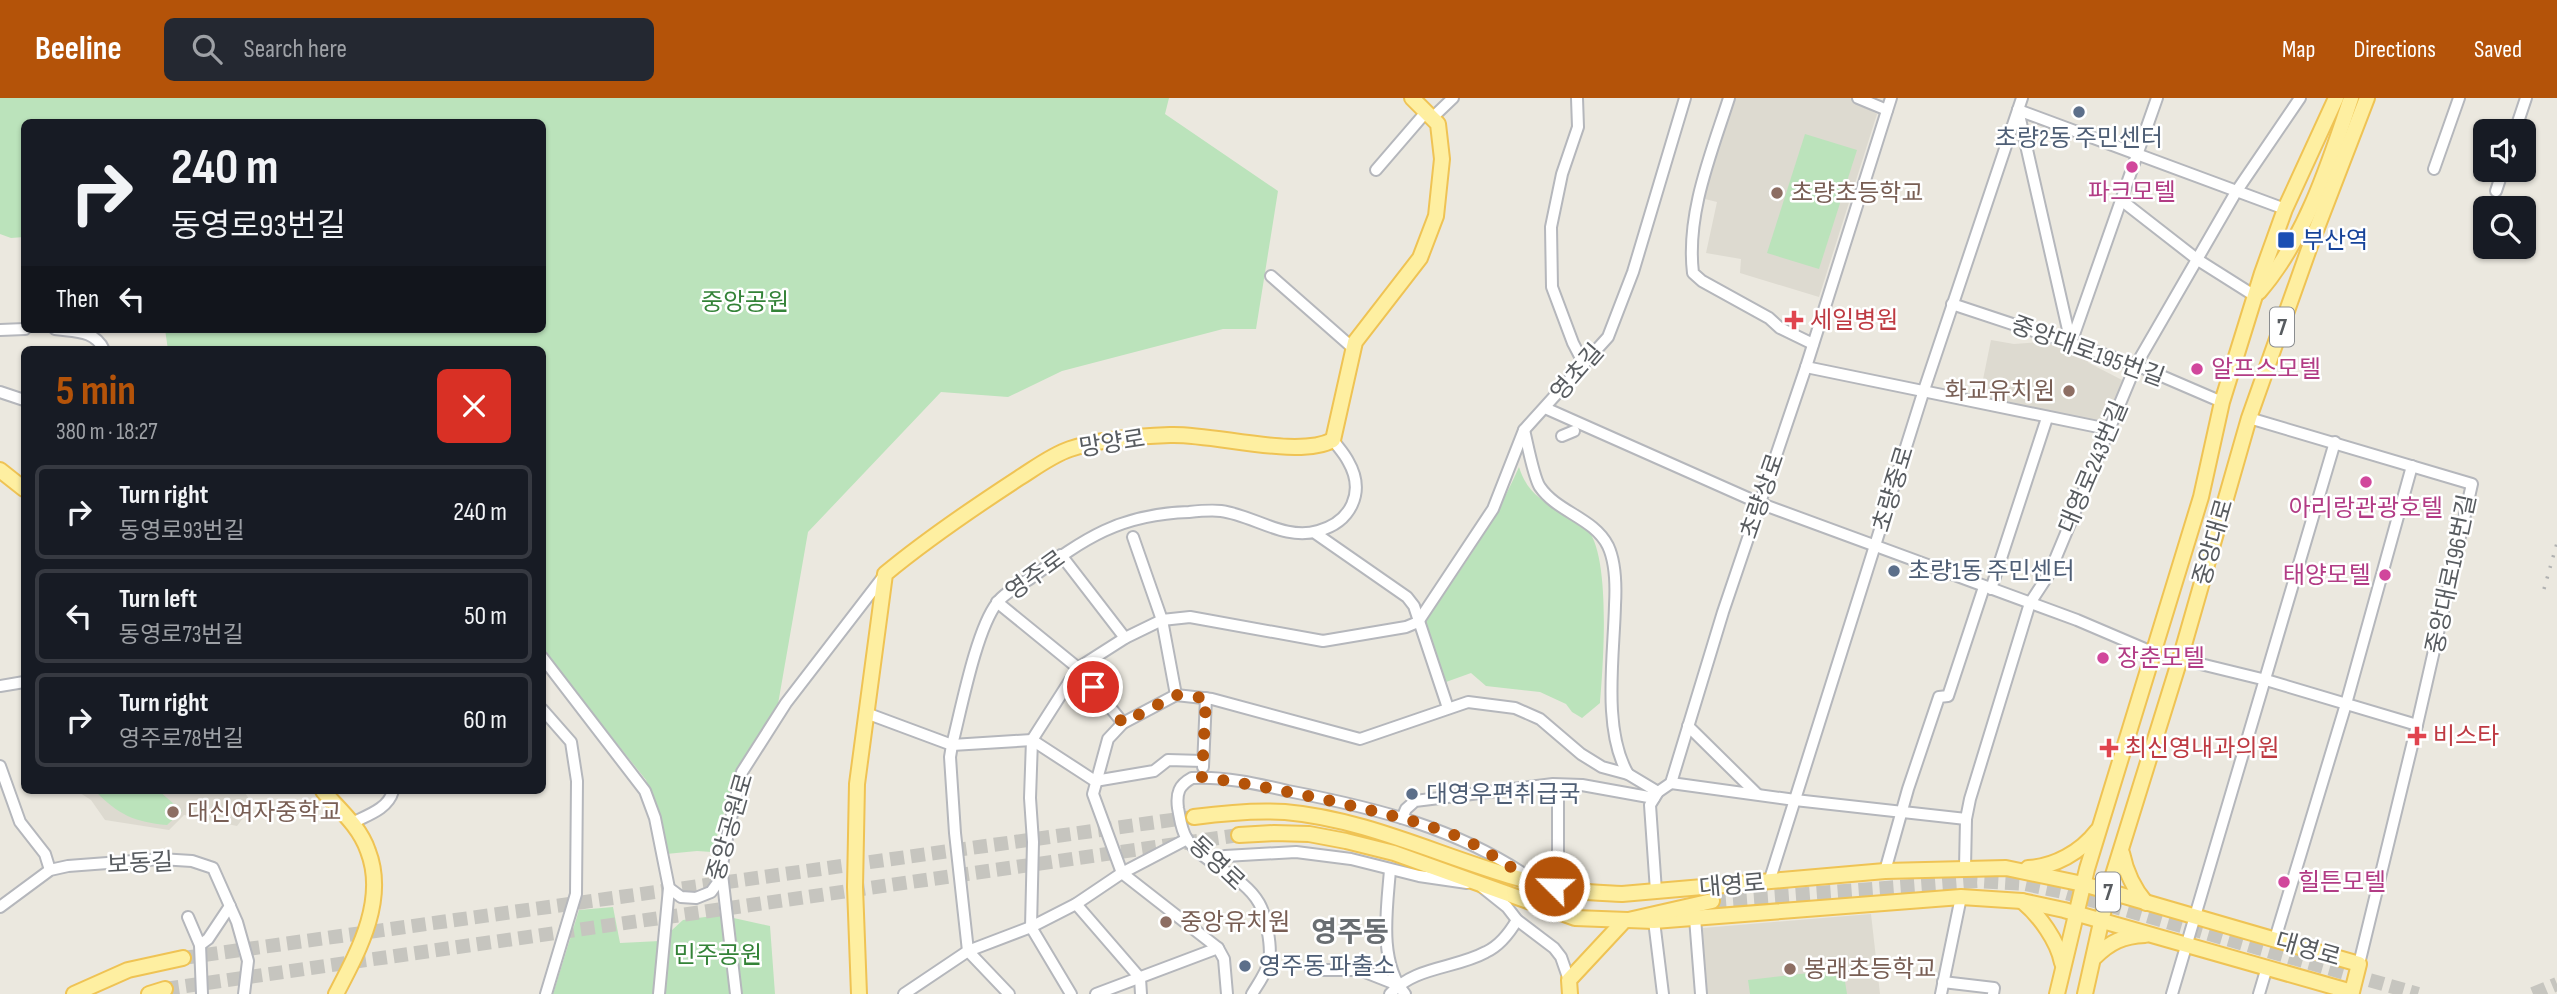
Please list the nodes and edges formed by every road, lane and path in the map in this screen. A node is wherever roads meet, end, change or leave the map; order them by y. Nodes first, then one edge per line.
1 (1412, 98) edge
2 (1453, 98) edge
3 (1577, 98) edge
4 (1685, 98) edge
5 (1729, 98) edge
6 (1858, 98) edge
7 (1891, 98) edge
8 (2022, 98) edge
9 (2157, 98) edge
10 (2300, 98) edge
11 (2336, 98) edge
12 (2351, 98) edge
13 (2367, 98) edge
14 (2459, 98) edge
15 (2526, 98) edge
16 (2017, 104) edge
17 (1887, 110) junction
18 (1429, 115) junction
19 (2519, 119) edge
20 (2137, 155) junction
21 (2434, 169) dead end
22 (1376, 170) dead end
23 (2499, 182) edge
24 (2496, 191) dead end
25 (2236, 192) junction
26 (2122, 200) junction
27 (2285, 209) junction
28 (2199, 260) junction
29 (1271, 276) dead end
30 (2255, 296) junction
31 (1952, 304) junction
32 (21, 329) edge
33 (0, 330) edge
34 (88, 333) edge
35 (2071, 343) junction
36 (1813, 344) junction
37 (102, 346) edge
38 (1354, 349) junction
39 (1584, 363) junction
40 (2136, 365) junction
41 (1806, 367) junction
42 (0, 392) edge
43 (1923, 393) junction
44 (21, 399) edge
45 (2222, 402) junction
46 (1545, 408) junction
47 (2048, 418) junction
48 (2249, 418) junction
49 (2108, 429) junction
50 (1524, 430) junction
51 (1574, 431) dead end
52 (1562, 436) dead end
53 (1333, 440) junction
54 (2335, 442) junction
55 (2412, 466) junction
56 (0, 470) edge
57 (21, 487) edge
58 (1759, 503) junction
59 (1315, 533) junction
60 (1133, 537) dead end
61 (1874, 547) junction
62 (1061, 555) junction
63 (885, 574) junction
64 (1987, 588) junction
65 (997, 602) junction
66 (2030, 603) junction
67 (1162, 620) junction
68 (1418, 622) junction
69 (1125, 638) junction
70 (2152, 652) junction
71 (2180, 659) junction
72 (546, 662) edge
73 (1078, 668) junction
74 (2266, 680) junction
75 (21, 682) edge
76 (0, 686) edge
77 (1176, 695) junction
78 (1206, 698) junction
79 (2346, 704) junction
80 (1448, 708) junction
81 (866, 713) junction
82 (546, 714) edge
83 (1123, 723) junction
84 (2417, 724) junction
85 (1688, 726) junction
86 (1032, 740) junction
87 (952, 745) junction
88 (1203, 761) junction
89 (0, 766) edge
90 (1628, 774) junction
91 (1202, 777) junction
92 (1095, 781) junction
93 (1671, 783) junction
94 (1558, 785) junction
95 (326, 794) edge
96 (392, 794) edge
97 (1757, 794) junction
98 (1656, 795) junction
99 (1795, 800) junction
100 (1901, 812) junction
101 (1194, 817) tunnel mouth
102 (1402, 818) junction
103 (1966, 819) junction
104 (352, 823) junction
105 (2100, 827) junction
106 (1239, 835) tunnel mouth
107 (1186, 839) junction
108 (1482, 849) junction
109 (2121, 850) junction
110 (1212, 862) junction
111 (1482, 866) junction
112 (1965, 868) junction
113 (2006, 869) junction
114 (50, 870) junction
115 (1390, 870) junction
116 (722, 871) junction
117 (1885, 871) junction
118 (1122, 873) junction
119 (1537, 882) junction
120 (1769, 882) junction
121 (1477, 884) junction
122 (2083, 884) junction
123 (1554, 886) junction
124 (669, 888) junction
125 (1656, 891) junction
126 (2108, 891) junction
127 (1622, 894) junction
128 (1961, 897) junction
129 (2022, 901) junction
130 (1076, 904) junction
131 (2147, 904) junction
132 (230, 906) junction
133 (0, 907) edge
134 (2076, 913) junction
135 (188, 917) dead end
136 (2196, 917) junction
137 (1695, 918) junction
138 (2102, 919) junction
139 (1517, 920) junction
140 (1624, 921) junction
141 (1654, 921) junction
142 (1031, 927) junction
143 (2152, 934) junction
144 (2275, 940) junction
145 (2187, 944) junction
146 (200, 945) junction
147 (1218, 948) junction
148 (968, 951) junction
149 (183, 958) tunnel mouth
150 (2094, 958) junction
151 (2359, 964) junction
152 (2267, 967) junction
153 (2063, 969) junction
154 (1311, 970) dead end
155 (1140, 978) junction
156 (1943, 982) junction
157 (1569, 987) edge
158 (165, 989) dead end
159 (1402, 990) edge
160 (2352, 993) edge
161 (74, 994) edge
162 (149, 994) edge
163 (202, 994) edge
164 (244, 994) edge
165 (336, 994) edge
166 (546, 994) edge
167 (659, 994) edge
168 (736, 994) edge
169 (859, 994) edge
170 (904, 994) edge
171 (1009, 994) edge
172 (1071, 994) edge
173 (1096, 994) edge
174 (1141, 994) edge
175 (1227, 994) edge
176 (1252, 994) edge
177 (1390, 994) edge
178 (1663, 994) edge
179 (1701, 994) edge
180 (1941, 994) edge
181 (1993, 994) edge
182 (2057, 994) edge
183 (2085, 994) edge
184 (2172, 994) edge
185 (2259, 994) edge

1 - 18 main road
2 - 18 street
3 - 39 street
4 - 39 street, 영초길
5 - 36 street
6 - 17 street
7 - 17 street, 초량상로
8 - 16 street, 초량중로
9 - 20 street
10 - 25 street, 대영로243번길
11 - 27 main road, 중앙대로 / 7
12 - 30 main road, 중앙대로 / 7
13 - 48 main road, 중앙대로 / 7
14 - 21 street
15 - 19 street
16 - 20 street
16 - 31 street, 초량중로
16 - 35 street
17 - 36 street, 초량상로
18 - 22 street
18 - 38 main road
20 - 25 street
20 - 26 street
23 - 24 street
25 - 27 street
25 - 28 street, 대영로243번길
26 - 28 street
26 - 35 street
27 - 30 main road, 중앙대로 / 7
28 - 30 street
28 - 40 street, 대영로243번길
29 - 38 street
30 - 45 main road, 중앙대로 / 7
31 - 35 street, 중앙대로195번길
31 - 43 street, 초량중로
32 - 33 street
34 - 37 street
35 - 40 street, 중앙대로195번길
36 - 41 street, 초량상로
38 - 53 main road
39 - 46 street, 영초길
40 - 45 street, 중앙대로195번길
40 - 49 street, 대영로243번길
41 - 43 street
41 - 58 street, 초량상로
42 - 44 street
43 - 47 street
43 - 61 street, 초량중로
45 - 70 main road, 중앙대로 / 7
46 - 50 street, 영초길
46 - 58 street
47 - 49 street
47 - 64 street
48 - 54 street, 중앙대로196번길
48 - 71 main road, 중앙대로 / 7
49 - 66 street, 대영로243번길
50 - 68 street, 영초길
50 - 90 street
51 - 52 street
53 - 59 street
53 - 63 main road, 망양로
54 - 55 street, 중앙대로196번길
54 - 74 street
55 - 79 street
55 - 84 street, 중앙대로196번길
56 - 57 main road
58 - 61 street
58 - 85 street, 초량상로
59 - 62 street, 영주로
59 - 68 street
60 - 67 street
61 - 64 street
61 - 99 street, 초량중로
62 - 65 street, 영주로
62 - 69 street
63 - 81 main road
63 - 116 street, 중앙공원로
64 - 66 street
64 - 100 street
65 - 73 street
65 - 87 street, 영주로
66 - 70 street
66 - 103 street, 대영로243번길
67 - 68 street
67 - 69 street
67 - 77 street
68 - 80 street
69 - 73 street
70 - 105 main road, 중앙대로 / 7
71 - 74 street
71 - 109 main road, 중앙대로 / 7
72 - 124 street, 중앙공원로
73 - 83 street
73 - 86 street
74 - 79 street
74 - 136 street
75 - 76 street
77 - 78 street
77 - 83 street
78 - 80 street
78 - 88 street
79 - 84 street
79 - 144 street
80 - 90 street
81 - 87 street
81 - 169 main road
82 - 166 street
83 - 92 street
84 - 151 street, 중앙대로196번길
85 - 93 street, 초량상로
85 - 97 street
86 - 87 street
86 - 92 street
86 - 142 street
87 - 148 street, 영주로
88 - 91 street
88 - 92 street
89 - 114 street
90 - 98 street
91 - 102 street
91 - 107 street, 동영로
92 - 118 street
93 - 97 street
93 - 98 street
94 - 98 street
94 - 102 street
94 - 123 street
95 - 104 main road
96 - 104 street
97 - 99 street
98 - 125 street
99 - 100 street
99 - 120 street, 초량중로
100 - 103 street
100 - 117 street
101 - 111 main road, 대영로
102 - 108 street
103 - 112 street, 대영로243번길
104 - 165 main road
105 - 113 main road
105 - 122 main road, 중앙대로 / 7
106 - 121 main road, 대영로
107 - 110 street, 동영로
107 - 118 street
108 - 111 street
108 - 119 street
109 - 126 main road, 중앙대로 / 7
109 - 131 main road
110 - 115 street
110 - 176 street, 동영로
111 - 119 main road, 대영로
112 - 113 main road, 대영로
112 - 117 main road, 대영로
113 - 122 main road, 대영로
114 - 132 street, 보동길
114 - 133 street
115 - 121 street
115 - 159 street
116 - 124 street, 중앙공원로
116 - 168 street
117 - 120 main road, 대영로
118 - 130 street
118 - 147 street
119 - 123 main road, 대영로
120 - 125 main road, 대영로
121 - 139 street
121 - 140 main road, 대영로
122 - 126 main road, 대영로
122 - 134 main road, 중앙대로 / 7
123 - 127 main road, 대영로
124 - 167 street
125 - 127 main road, 대영로
126 - 131 main road, 대영로
126 - 138 main road, 중앙대로 / 7
127 - 140 main road
128 - 129 main road, 대영로
128 - 137 main road, 대영로
128 - 156 street
129 - 134 main road, 대영로
129 - 153 main road
130 - 142 street
130 - 155 street
131 - 136 main road, 대영로
132 - 146 street
132 - 164 street, 보동길
134 - 138 main road, 대영로
134 - 153 main road, 중앙대로 / 7
135 - 146 street
136 - 144 main road, 대영로
136 - 145 street
137 - 141 main road, 대영로
137 - 179 street
138 - 143 main road, 대영로
138 - 150 main road, 중앙대로 / 7
139 - 157 street
139 - 159 street
140 - 141 main road, 대영로
140 - 157 main road
141 - 178 street
142 - 148 street
142 - 172 street
143 - 145 main road, 대영로
143 - 150 main road
144 - 151 main road, 대영로
145 - 152 main road, 대영로
145 - 184 street
146 - 163 street
147 - 155 street
147 - 175 street
148 - 170 street
148 - 171 street
149 - 161 main road
150 - 183 main road, 중앙대로 / 7
151 - 160 main road, 대영로
152 - 160 main road, 대영로
152 - 185 street
153 - 182 main road, 중앙대로 / 7
154 - 159 street
155 - 173 street
155 - 174 street
156 - 180 street
156 - 181 street
158 - 162 main road
159 - 177 street

